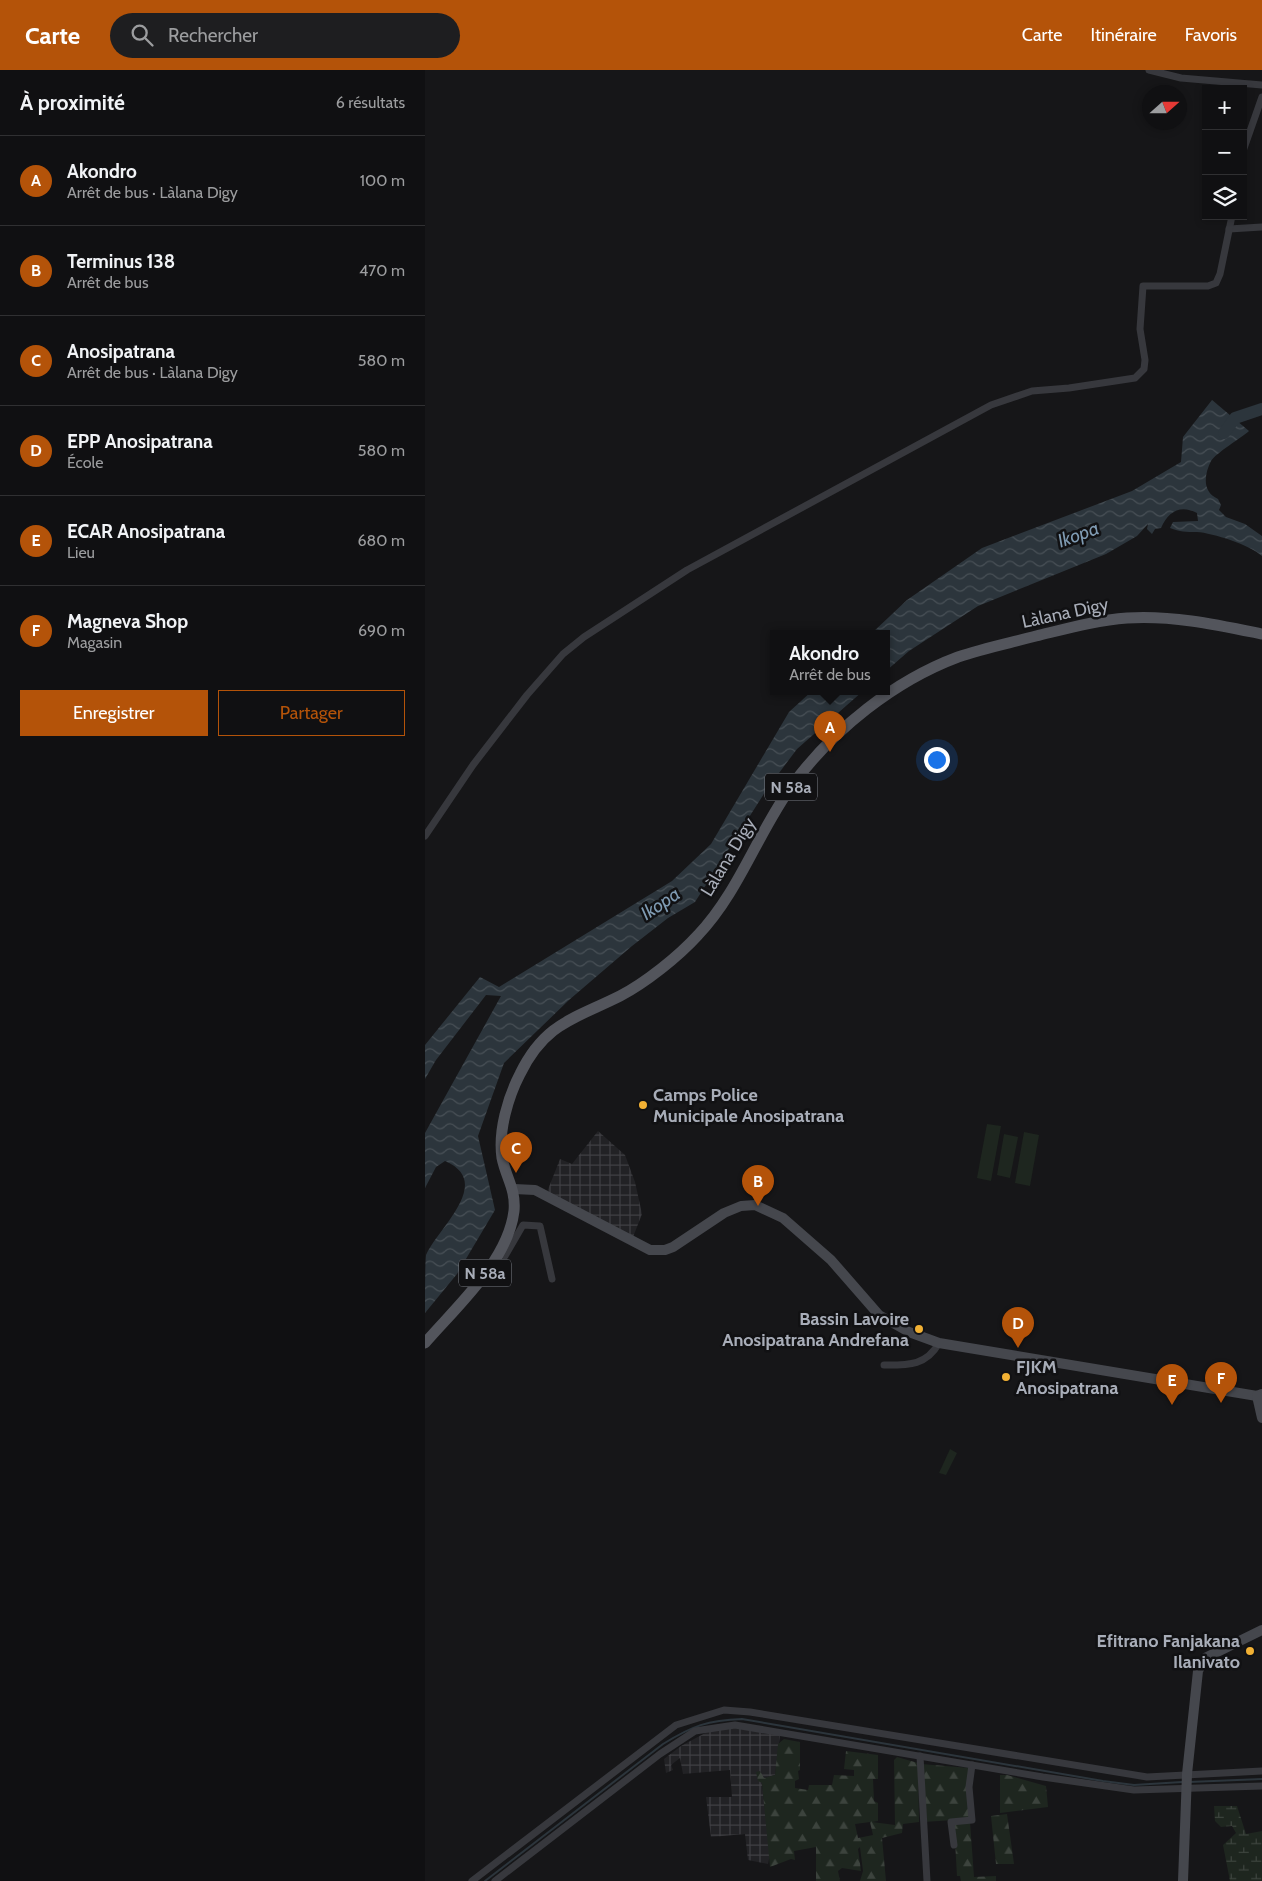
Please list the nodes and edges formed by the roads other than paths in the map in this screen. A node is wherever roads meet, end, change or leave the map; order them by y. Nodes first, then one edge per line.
1 (1149, 70) edge
2 (1262, 85) edge
3 (1262, 97) edge
4 (1247, 140) edge
5 (1231, 220) edge
6 (1262, 227) edge
7 (1229, 229) junction
8 (1262, 634) edge
9 (890, 692) edge
10 (886, 695) edge
11 (425, 836) edge
12 (514, 1189) junction
13 (499, 1254) junction
14 (552, 1279) dead end
15 (425, 1343) edge
16 (939, 1343) junction
17 (884, 1365) dead end
18 (1259, 1395) edge
19 (1262, 1418) edge
20 (1262, 1630) edge
21 (919, 1756) junction
22 (972, 1765) junction
23 (1262, 1771) edge
24 (1187, 1774) junction
25 (1262, 1786) edge
26 (1186, 1788) junction
27 (954, 1845) dead end
28 (472, 1881) edge
29 (495, 1881) edge
30 (927, 1881) edge
31 (1183, 1881) edge

1 - 2 street
3 - 4 street
5 - 7 street
6 - 7 street
7 - 11 street
8 - 9 main road, Làlana Digy / N 58a
10 - 12 main road, Làlana Digy / N 58a
12 - 13 main road, Làlana Digy / N 58a
12 - 16 street
13 - 14 street
13 - 15 main road, Làlana Digy / N 58a
16 - 17 street
16 - 18 street
18 - 19 street
20 - 24 street
21 - 22 street
21 - 29 street
21 - 30 street
22 - 26 street
22 - 27 street
23 - 24 street
24 - 26 street
24 - 28 street
25 - 26 street
26 - 31 street

